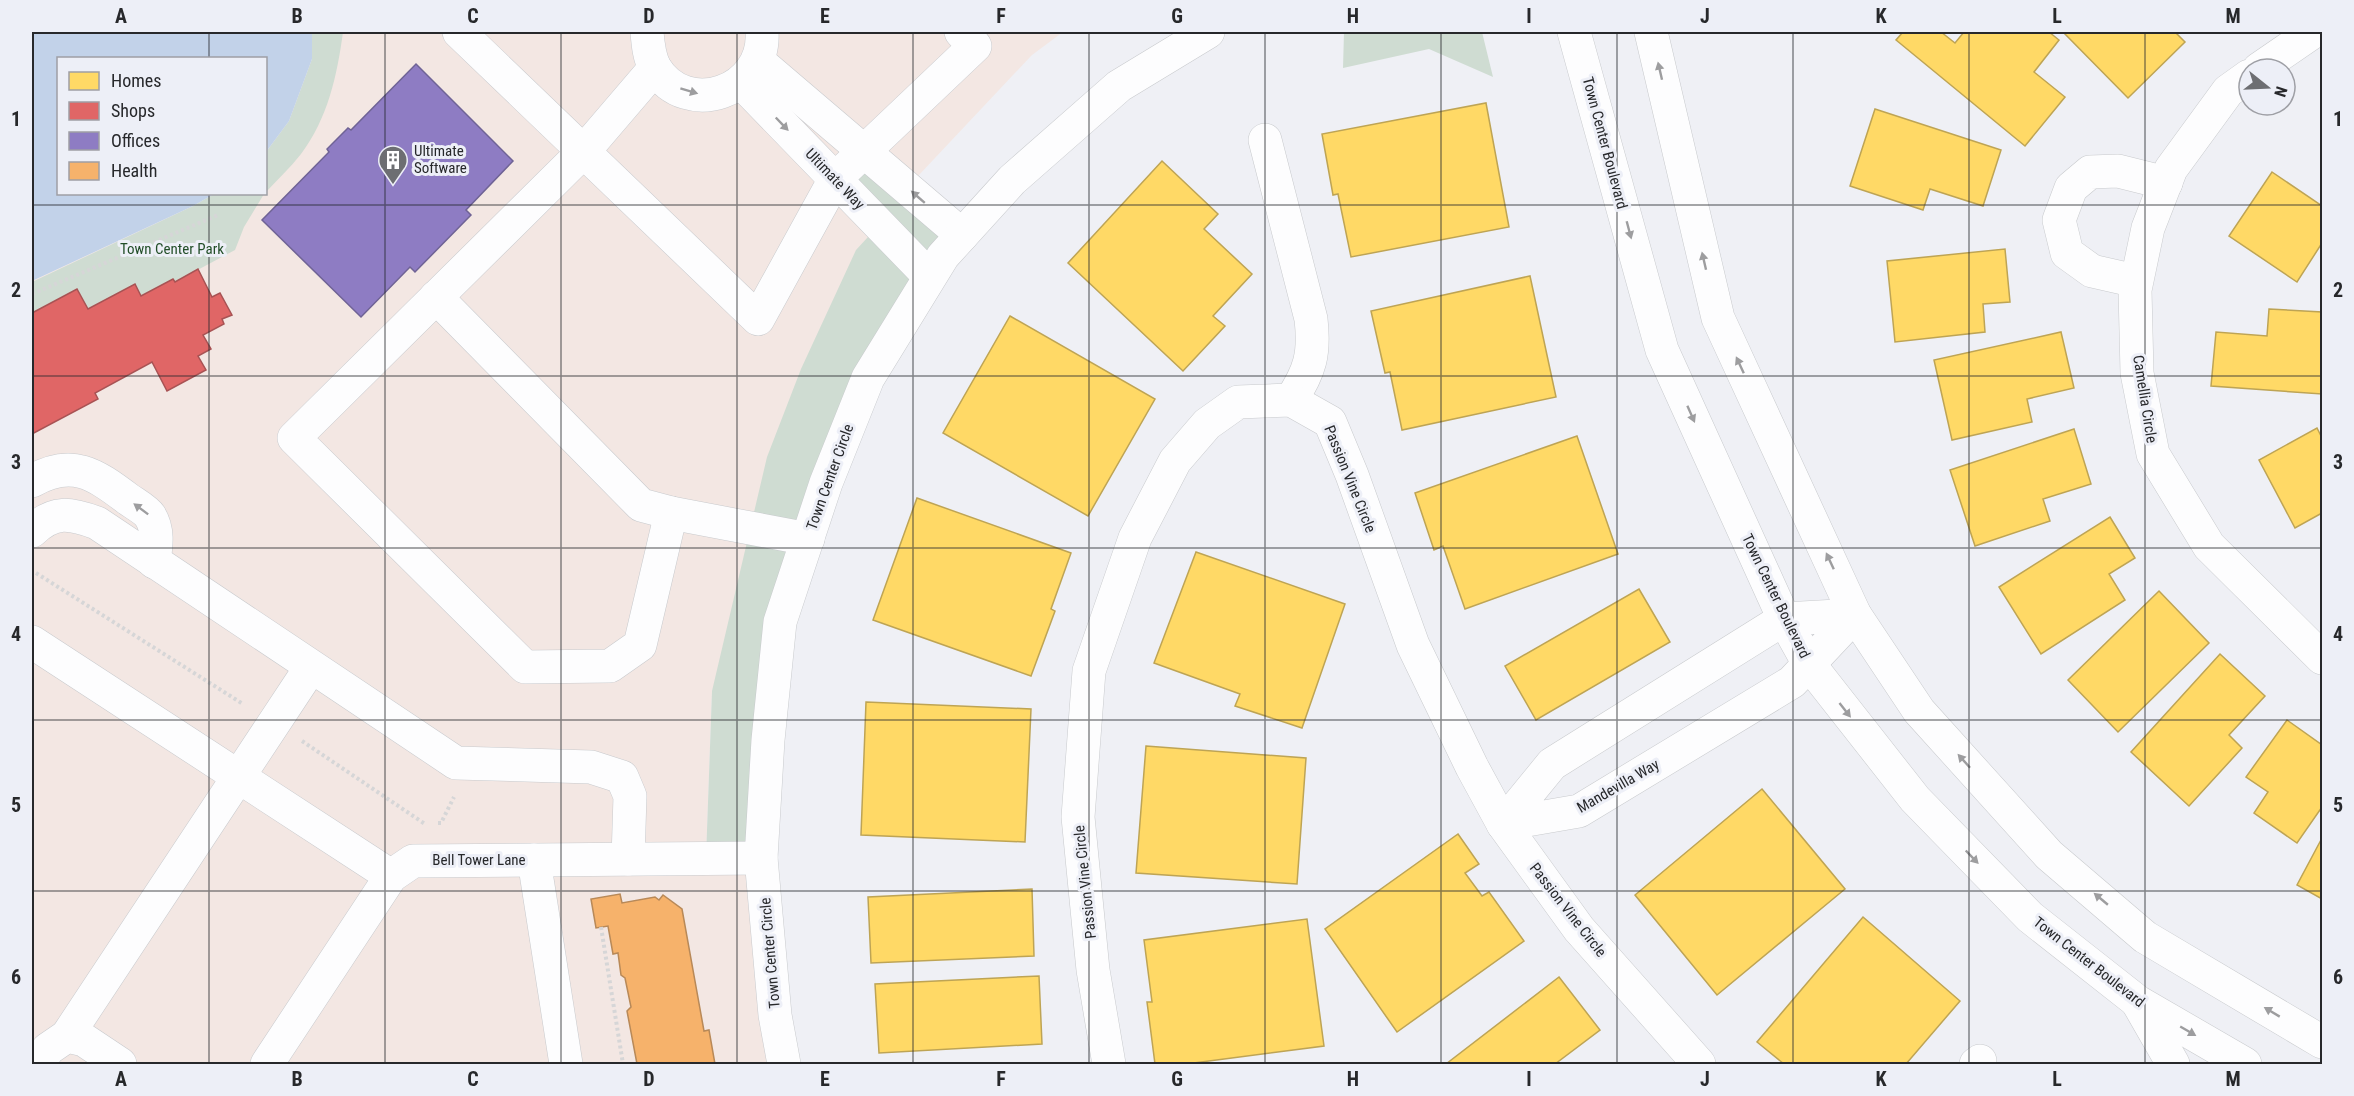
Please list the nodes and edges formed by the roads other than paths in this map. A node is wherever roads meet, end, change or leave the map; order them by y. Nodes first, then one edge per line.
1 (459, 32) edge
2 (647, 32) edge
3 (961, 32) edge
4 (1208, 32) edge
5 (1574, 32) edge
6 (1650, 32) edge
7 (2313, 32) edge
8 (2277, 57) edge
9 (754, 58) edge
10 (655, 68) junction
11 (2237, 85) edge
12 (1265, 140) dead end
13 (863, 150) junction
14 (584, 151) junction
15 (835, 179) junction
16 (2166, 183) junction
17 (962, 235) junction
18 (929, 276) junction
19 (2136, 281) junction
20 (436, 297) junction
21 (1291, 400) junction
22 (32, 481) edge
23 (671, 513) junction
24 (32, 531) edge
25 (808, 539) junction
26 (154, 562) junction
27 (1855, 615) junction
28 (1784, 619) junction
29 (32, 642) edge
30 (2322, 658) edge
31 (1809, 664) junction
32 (312, 667) junction
33 (239, 776) junction
34 (1503, 825) junction
35 (761, 858) junction
36 (628, 859) junction
37 (534, 860) junction
38 (392, 876) junction
39 (2138, 1002) junction
40 (67, 1036) junction
41 (2322, 1042) edge
42 (38, 1065) edge
43 (120, 1065) edge
44 (267, 1065) edge
45 (566, 1065) edge
46 (784, 1065) edge
47 (1109, 1065) edge
48 (1699, 1065) edge
49 (2173, 1065) edge
50 (2245, 1065) edge

1 - 14 street
2 - 10 street
3 - 13 street
4 - 17 street, Town Center Circle
5 -> 28 street, Town Center Boulevard
27 -> 6 street
7 - 8 street
10 -> 9 street
9 - 13 street
9 -> 15 street, Ultimate Way
10 - 14 street
11 - 16 street, Camellia Circle
12 - 21 street
13 - 15 street
17 -> 13 street
14 - 15 street
14 - 20 street
15 - 18 street, Ultimate Way
16 - 19 street, Camellia Circle
16 - 19 street
17 - 18 street, Town Center Circle
18 - 25 street, Town Center Circle
19 - 30 street, Camellia Circle
20 - 23 street
20 - 23 street
21 - 34 street, Passion Vine Circle
21 - 47 street, Passion Vine Circle
26 -> 22 street
23 - 25 street
24 - 26 street
25 - 35 street, Town Center Circle
26 - 32 street
27 - 28 street
27 - 31 street, Mandevilla Way
41 -> 27 street
28 - 31 street, Town Center Boulevard
28 - 34 street
29 - 33 street
31 - 34 street, Mandevilla Way
31 -> 39 street, Town Center Boulevard
32 - 33 street
32 - 36 street
33 - 38 street
33 - 40 street
34 - 48 street, Passion Vine Circle
35 - 36 street, Bell Tower Lane
35 - 46 street, Town Center Circle
36 - 37 street, Bell Tower Lane
37 - 38 street, Bell Tower Lane
37 - 45 street
38 - 44 street, Bell Tower Lane
39 - 49 street
39 -> 50 street, Town Center Boulevard
40 - 42 street
40 - 43 street

